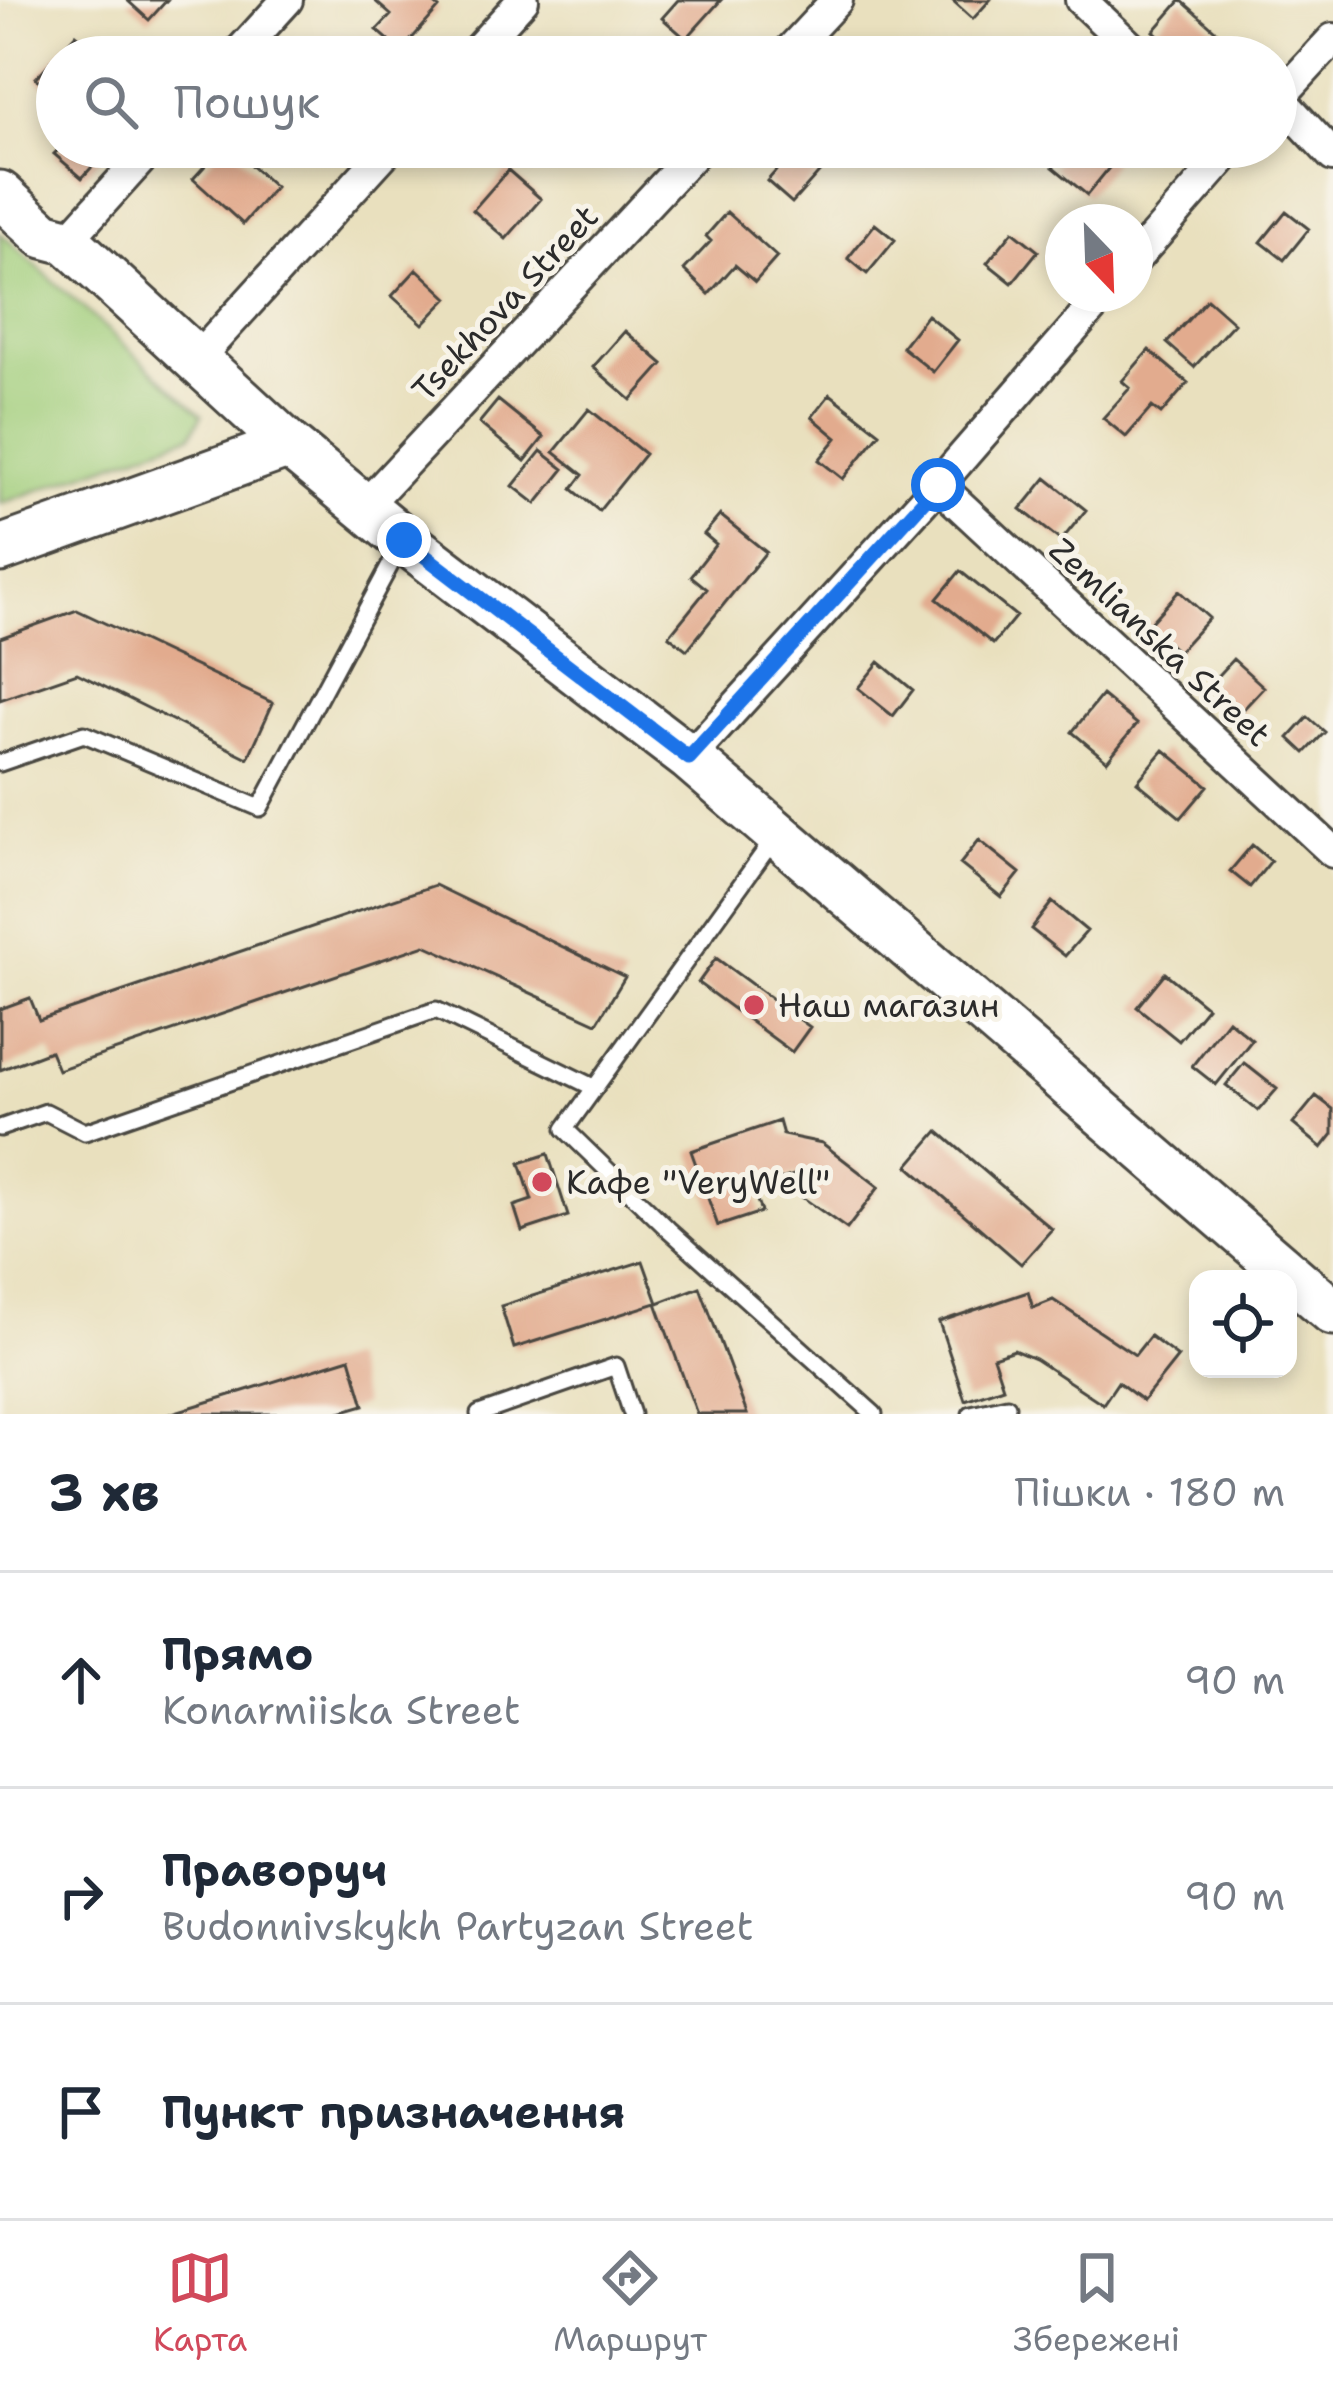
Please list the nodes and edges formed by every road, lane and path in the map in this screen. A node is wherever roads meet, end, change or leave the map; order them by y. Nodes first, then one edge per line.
1 (287, 0) edge
2 (523, 0) edge
3 (837, 0) edge
4 (1081, 0) edge
5 (254, 36) edge
6 (490, 36) edge
7 (804, 36) edge
8 (1119, 36) edge
9 (1333, 39) edge
10 (1297, 78) edge
11 (1297, 119) edge
12 (1333, 156) edge
13 (133, 168) edge
14 (371, 168) edge
15 (680, 168) edge
16 (1214, 168) edge
17 (0, 194) edge
18 (1153, 238) edge
19 (67, 241) junction
20 (1088, 312) edge
21 (196, 360) junction
22 (289, 446) junction
23 (938, 485) junction
24 (363, 508) junction
25 (404, 540) junction
26 (0, 549) edge
27 (689, 758) junction
28 (0, 763) edge
29 (778, 834) junction
30 (1333, 852) edge
31 (595, 1088) junction
32 (0, 1128) edge
33 (1333, 1312) edge
34 (1007, 1406) dead end
35 (479, 1414) edge
36 (632, 1414) edge
37 (874, 1414) edge
38 (971, 1414) edge

1 - 5 street
2 - 6 street
3 - 7 street
4 - 8 street
9 - 10 street
11 - 12 street
13 - 19 street
14 - 21 street
15 - 24 street, Tsekhova Street
16 - 18 street
17 - 19 main road
19 - 21 main road
20 - 23 street
21 - 22 main road
22 - 24 main road
22 - 26 main road
23 - 27 street
23 - 30 street, Zemlianska Street
24 - 25 main road
25 - 27 main road
25 - 28 lane
27 - 29 main road
29 - 31 lane
29 - 33 main road
31 - 32 lane
31 - 37 lane
34 - 38 lane
35 - 36 lane

